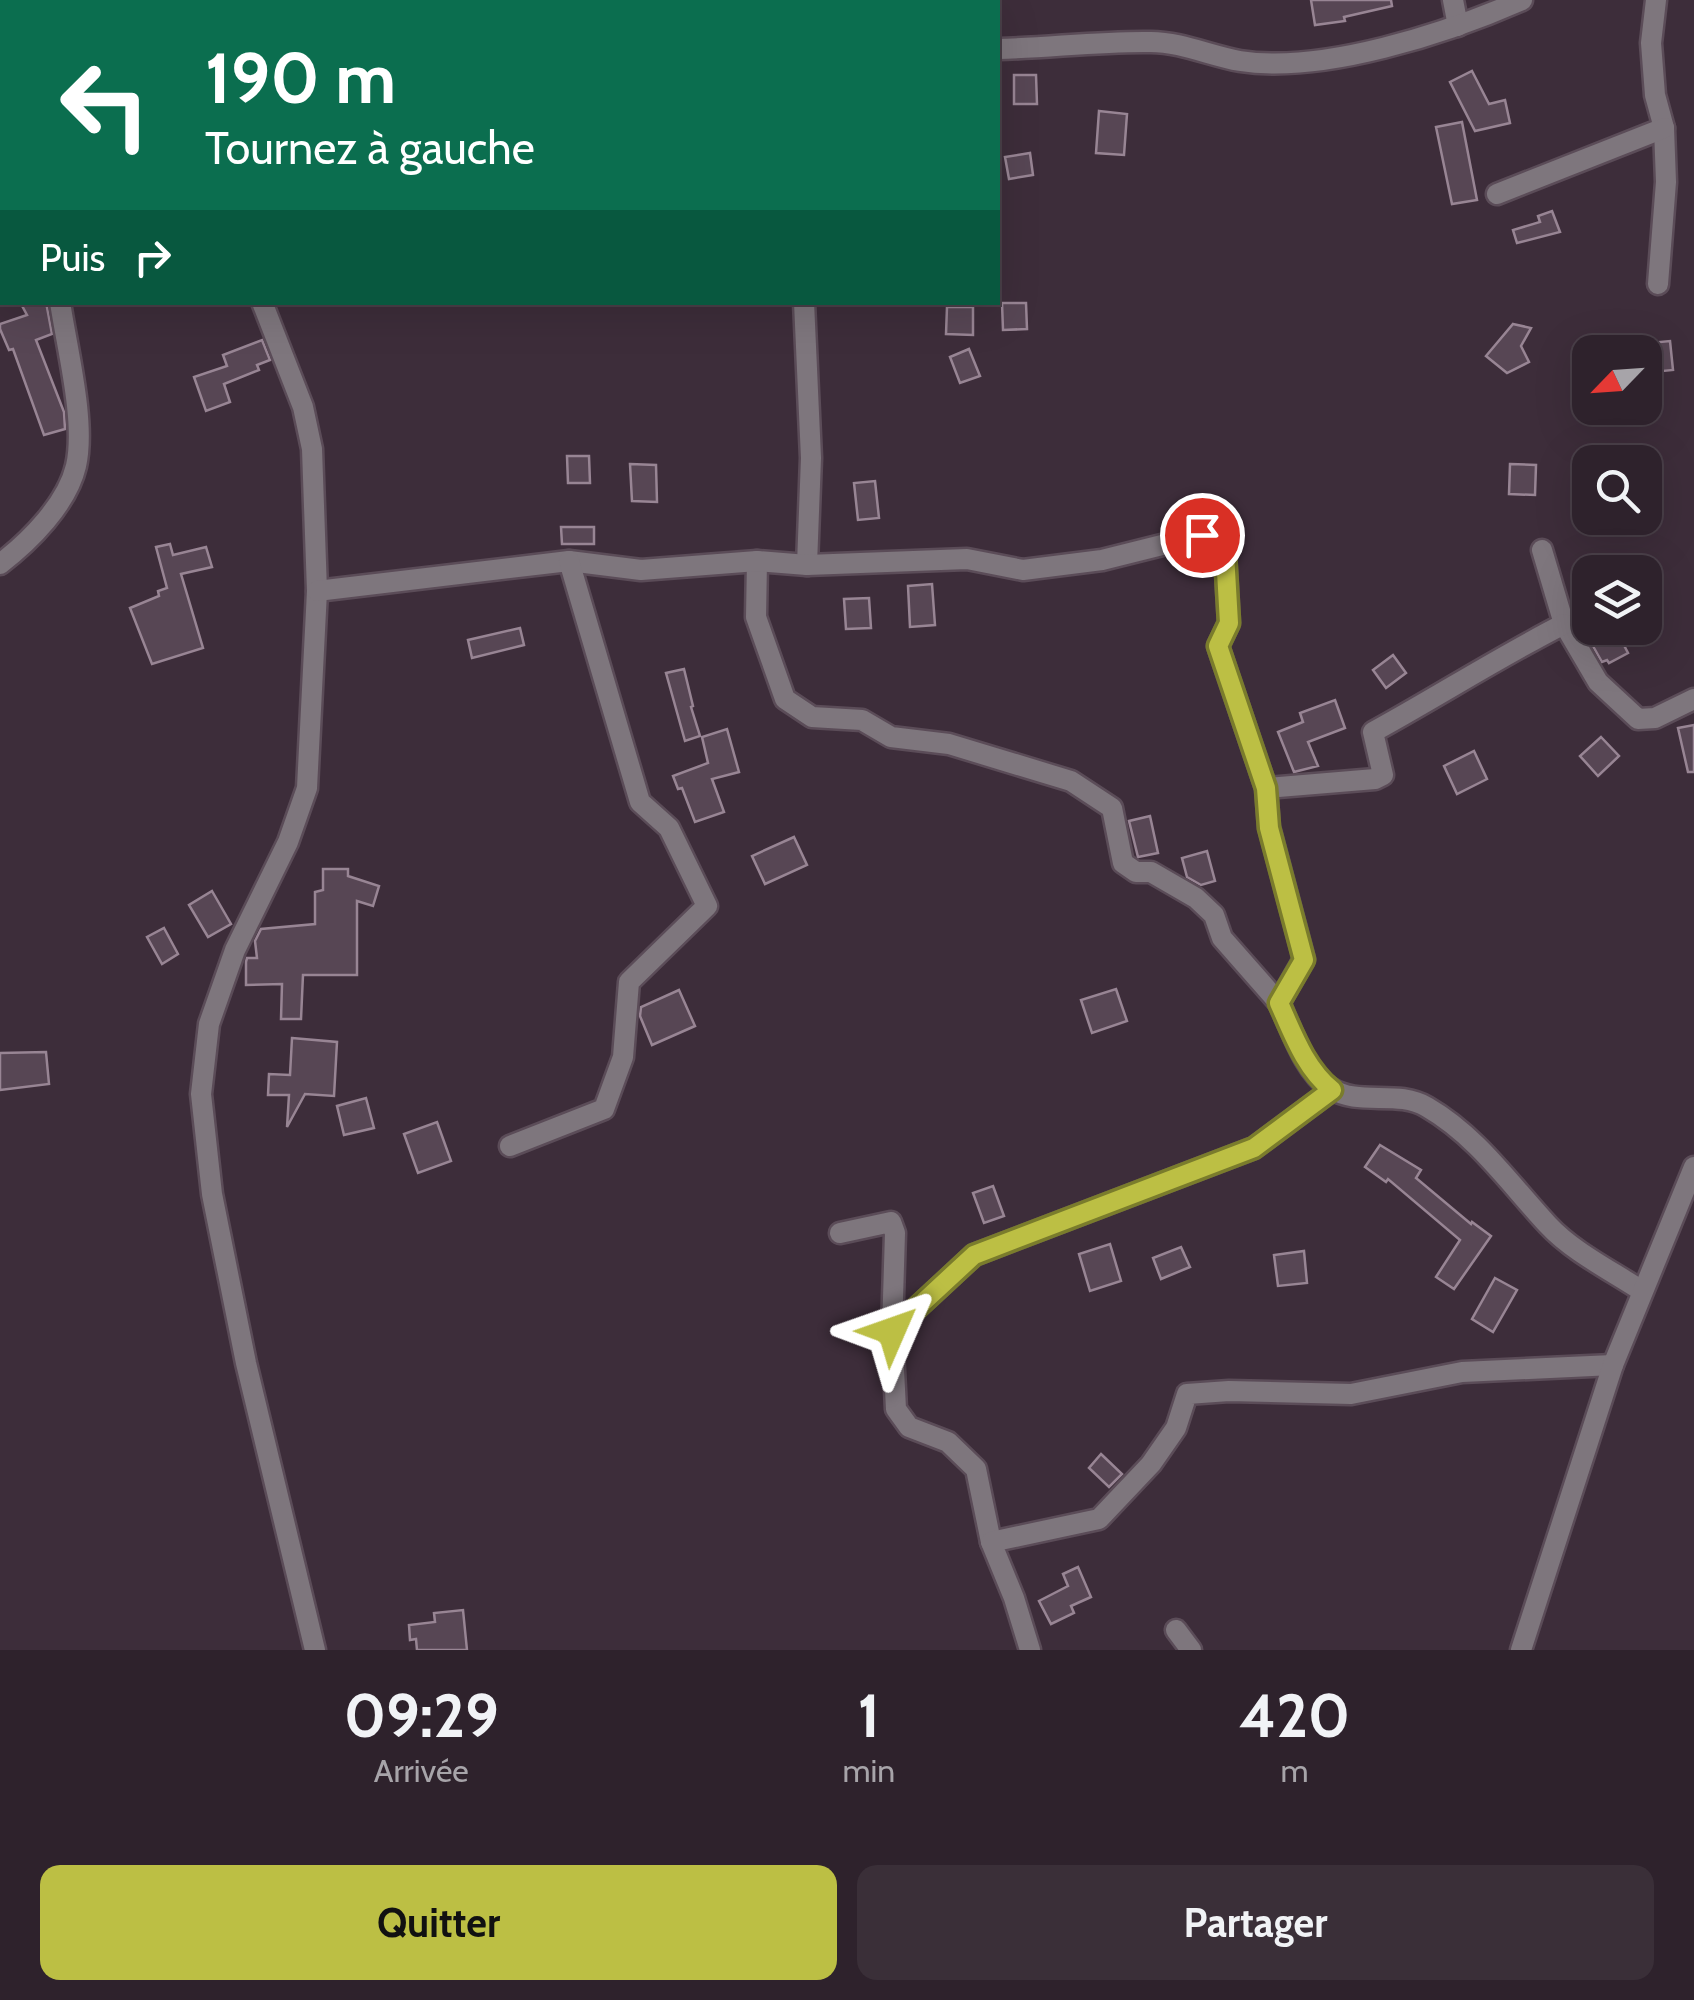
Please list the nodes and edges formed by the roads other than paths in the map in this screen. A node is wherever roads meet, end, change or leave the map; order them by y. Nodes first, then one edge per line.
1 (1452, 0) edge
2 (1522, 0) edge
3 (1656, 0) edge
4 (1458, 26) junction
5 (1000, 49) edge
6 (1664, 128) junction
7 (1497, 194) dead end
8 (1658, 284) dead end
9 (60, 305) edge
10 (263, 305) edge
11 (804, 305) edge
12 (1542, 550) dead end
13 (569, 561) junction
14 (757, 561) junction
15 (0, 564) edge
16 (807, 564) junction
17 (317, 591) junction
18 (1564, 624) junction
19 (1694, 698) edge
20 (1266, 788) junction
21 (1279, 1003) junction
22 (1332, 1090) junction
23 (510, 1146) dead end
24 (1694, 1167) edge
25 (840, 1232) dead end
26 (1642, 1291) junction
27 (892, 1331) junction
28 (1613, 1366) junction
29 (992, 1542) junction
30 (1176, 1630) dead end
31 (314, 1650) edge
32 (1030, 1650) edge
33 (1191, 1650) edge
34 (1521, 1650) edge

1 - 4 street
2 - 4 street
3 - 6 street
4 - 5 street
6 - 7 street
6 - 8 street
9 - 15 street
10 - 17 street
11 - 16 street
12 - 18 street
13 - 14 street
13 - 17 street
13 - 23 street
14 - 16 street
14 - 21 street
16 - 20 street
17 - 31 street
18 - 19 street
18 - 20 street
20 - 21 street
21 - 22 street
22 - 26 street
22 - 27 street
24 - 26 street
25 - 27 street
26 - 28 street
27 - 29 street
28 - 29 street
28 - 34 street
29 - 32 street
30 - 33 street

